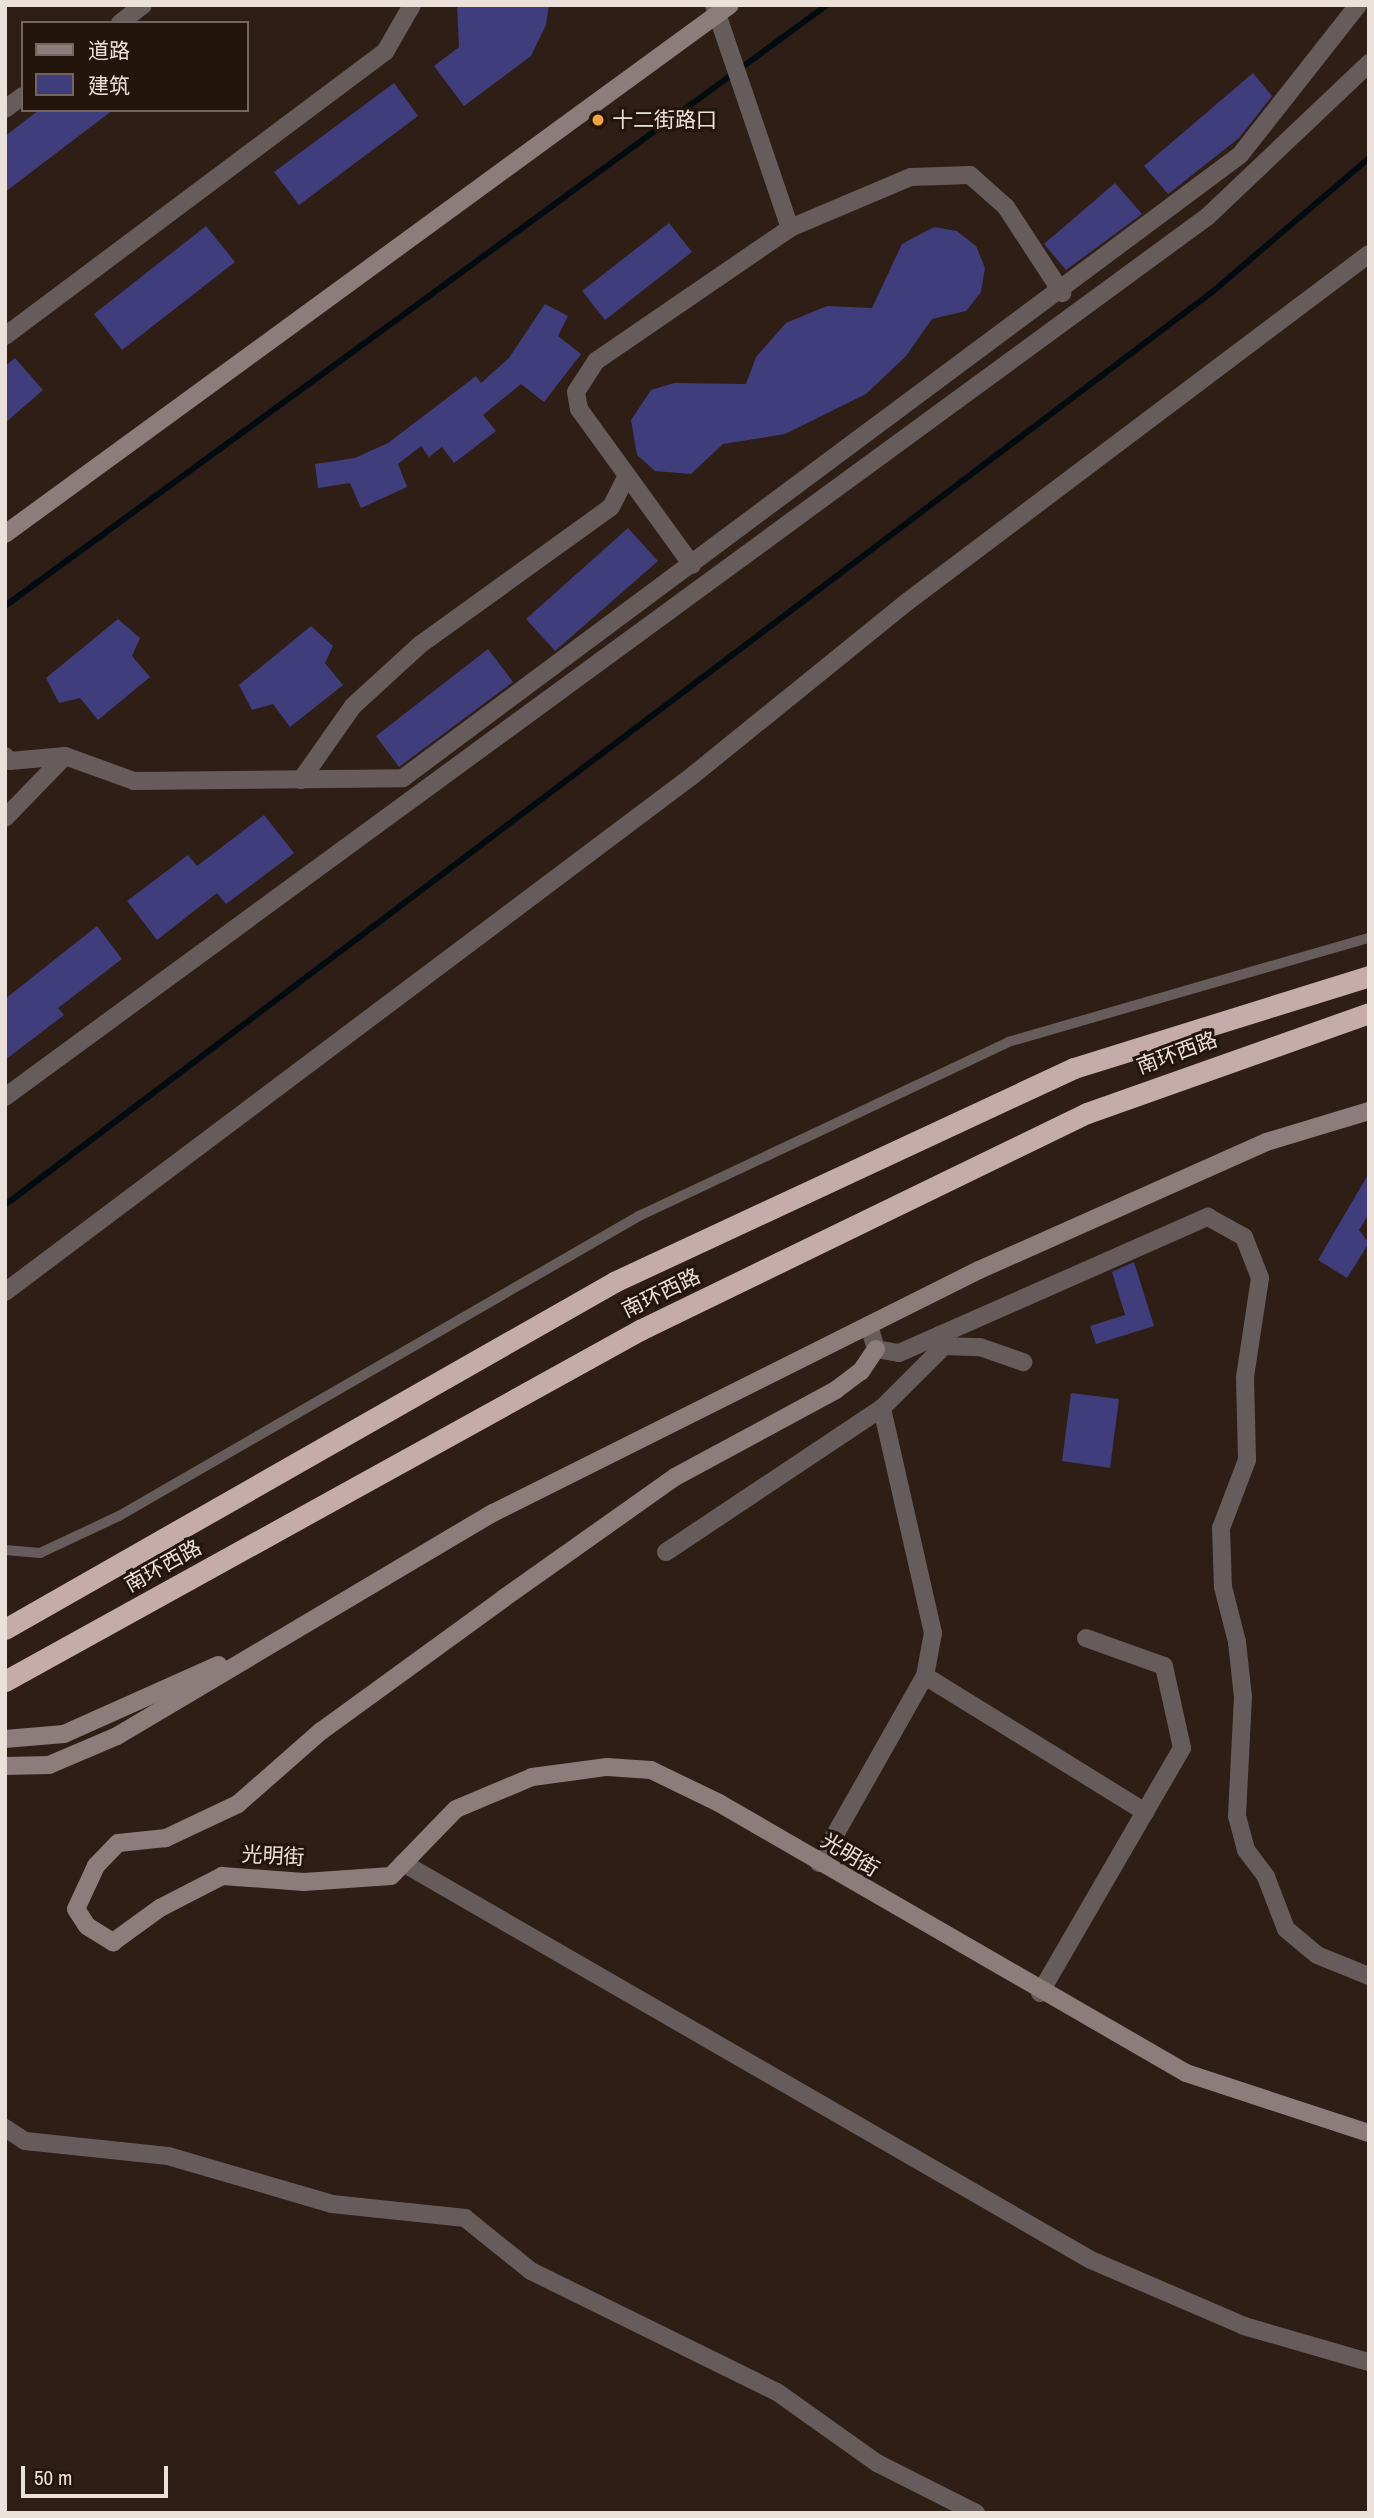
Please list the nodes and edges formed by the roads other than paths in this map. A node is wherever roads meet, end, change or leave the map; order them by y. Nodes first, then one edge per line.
1 (143, 5) edge
2 (412, 5) edge
3 (1358, 5) edge
4 (720, 9) edge
5 (123, 21) edge
6 (1369, 63) edge
7 (21, 97) edge
8 (5, 109) edge
9 (790, 228) junction
10 (1369, 254) edge
11 (1062, 293) junction
12 (5, 336) edge
13 (626, 478) junction
14 (5, 534) edge
15 (692, 565) junction
16 (65, 755) junction
17 (5, 756) edge
18 (301, 780) junction
19 (5, 818) edge
20 (1369, 938) edge
21 (1369, 976) edge
22 (1369, 1013) edge
23 (5, 1097) edge
24 (1369, 1111) edge
25 (5, 1292) edge
26 (869, 1325) junction
27 (942, 1341) junction
28 (876, 1349) junction
29 (1023, 1362) dead end
30 (882, 1408) junction
31 (5, 1550) edge
32 (666, 1552) dead end
33 (326, 1615) junction
34 (5, 1629) edge
35 (1086, 1638) dead end
36 (925, 1676) junction
37 (5, 1681) edge
38 (5, 1739) edge
39 (5, 1766) edge
40 (1145, 1812) junction
41 (403, 1863) junction
42 (819, 1863) junction
43 (1369, 1976) edge
44 (1040, 1993) junction
45 (5, 2128) edge
46 (1368, 2129) edge
47 (1369, 2362) edge
48 (976, 2513) edge

1 - 5 street
2 - 12 street
3 - 11 street
4 - 9 street
4 - 14 street
6 - 23 street
7 - 8 street
9 - 11 street
9 - 13 street
10 - 25 street
11 - 15 street
13 - 15 street
13 - 18 street
15 - 18 street
16 - 17 street
16 - 18 street
16 - 19 street
20 - 31 lane
21 - 34 highway, 南环西路
22 - 37 highway, 南环西路
24 - 26 street
26 - 28 street
26 - 33 street
27 - 28 street
27 - 29 street
27 - 30 street
27 - 43 street
28 - 41 street, 光明街
30 - 32 street
30 - 36 street
33 - 38 street
33 - 39 street
35 - 40 street
36 - 40 street
36 - 42 street
40 - 44 street
41 - 42 street, 光明街
41 - 47 street
42 - 44 street, 光明街
44 - 46 street, 光明街
45 - 48 street

